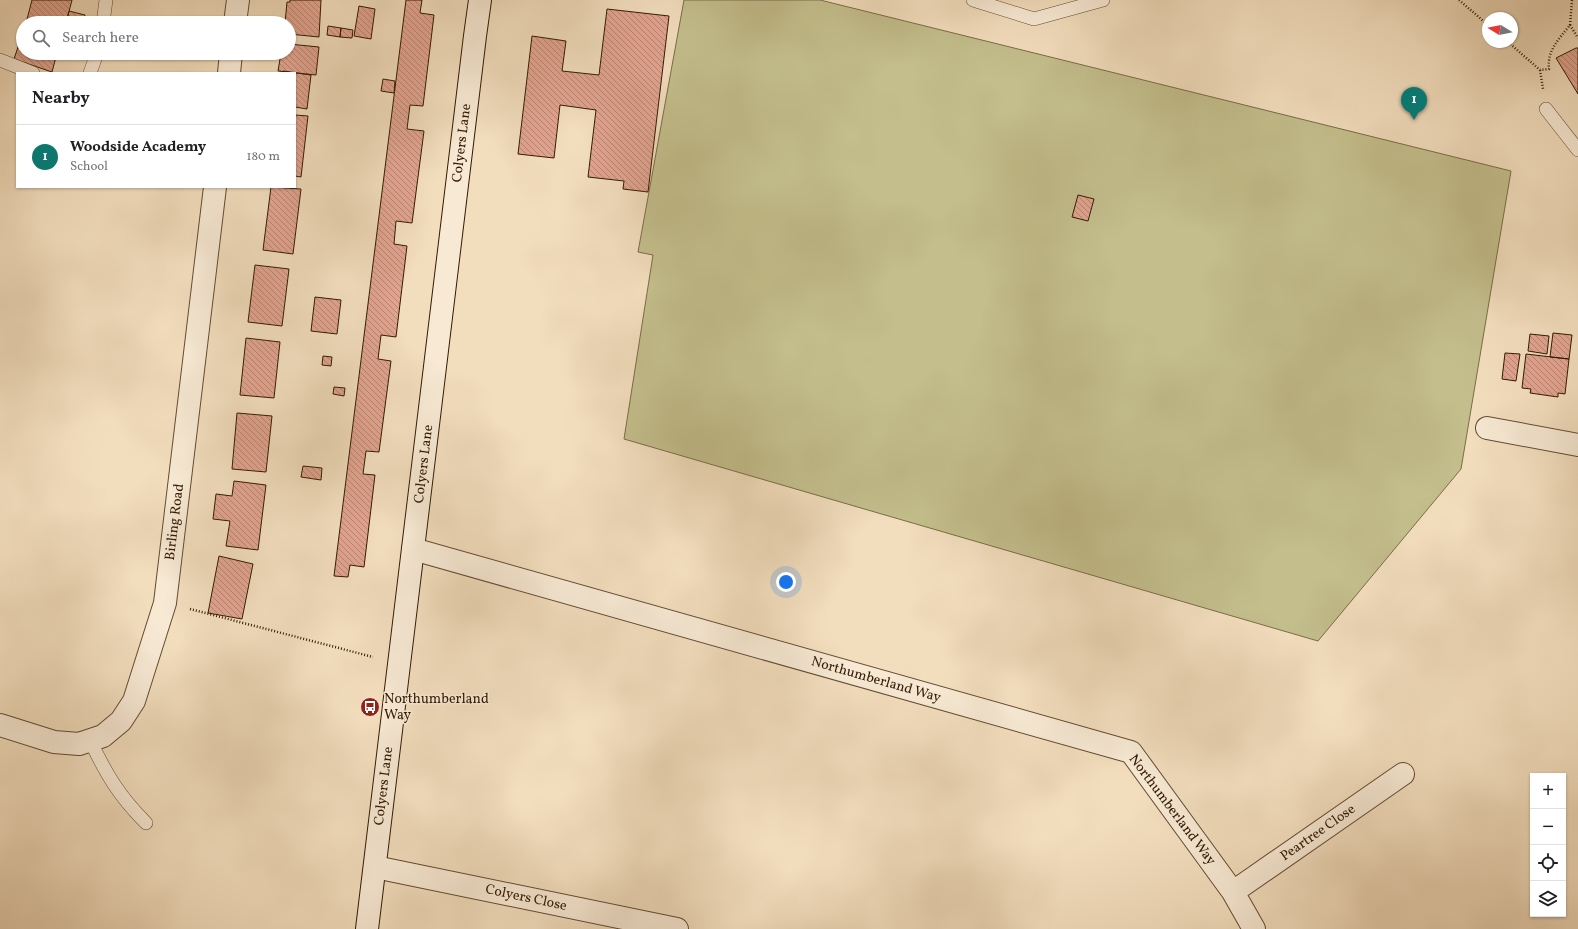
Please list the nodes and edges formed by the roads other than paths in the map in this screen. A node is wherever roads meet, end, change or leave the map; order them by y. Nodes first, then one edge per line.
1 (106, 0) edge
2 (238, 0) edge
3 (480, 0) edge
4 (973, 0) edge
5 (1104, 0) edge
6 (104, 16) edge
7 (236, 16) edge
8 (0, 60) edge
9 (95, 60) edge
10 (230, 60) edge
11 (30, 72) edge
12 (90, 72) edge
13 (229, 72) edge
14 (1546, 109) dead end
15 (1578, 150) edge
16 (215, 188) edge
17 (1487, 428) dead end
18 (1578, 445) edge
19 (413, 549) junction
20 (0, 725) edge
21 (90, 740) junction
22 (1403, 774) dead end
23 (146, 822) dead end
24 (374, 867) junction
25 (1233, 892) junction
26 (367, 929) edge
27 (677, 929) edge
28 (1254, 929) edge

1 - 6 lane
2 - 7 street
3 - 19 street, Colyers Lane
4 - 5 lane
8 - 11 lane
9 - 12 lane
10 - 13 street
14 - 15 lane
16 - 21 street, Birling Road
17 - 18 street
19 - 24 street, Colyers Lane
19 - 25 street, Northumberland Way
20 - 21 street, Birling Road
21 - 23 lane
22 - 25 street, Peartree Close
24 - 26 street, Colyers Lane
24 - 27 street, Colyers Close
25 - 28 street, Northumberland Way

